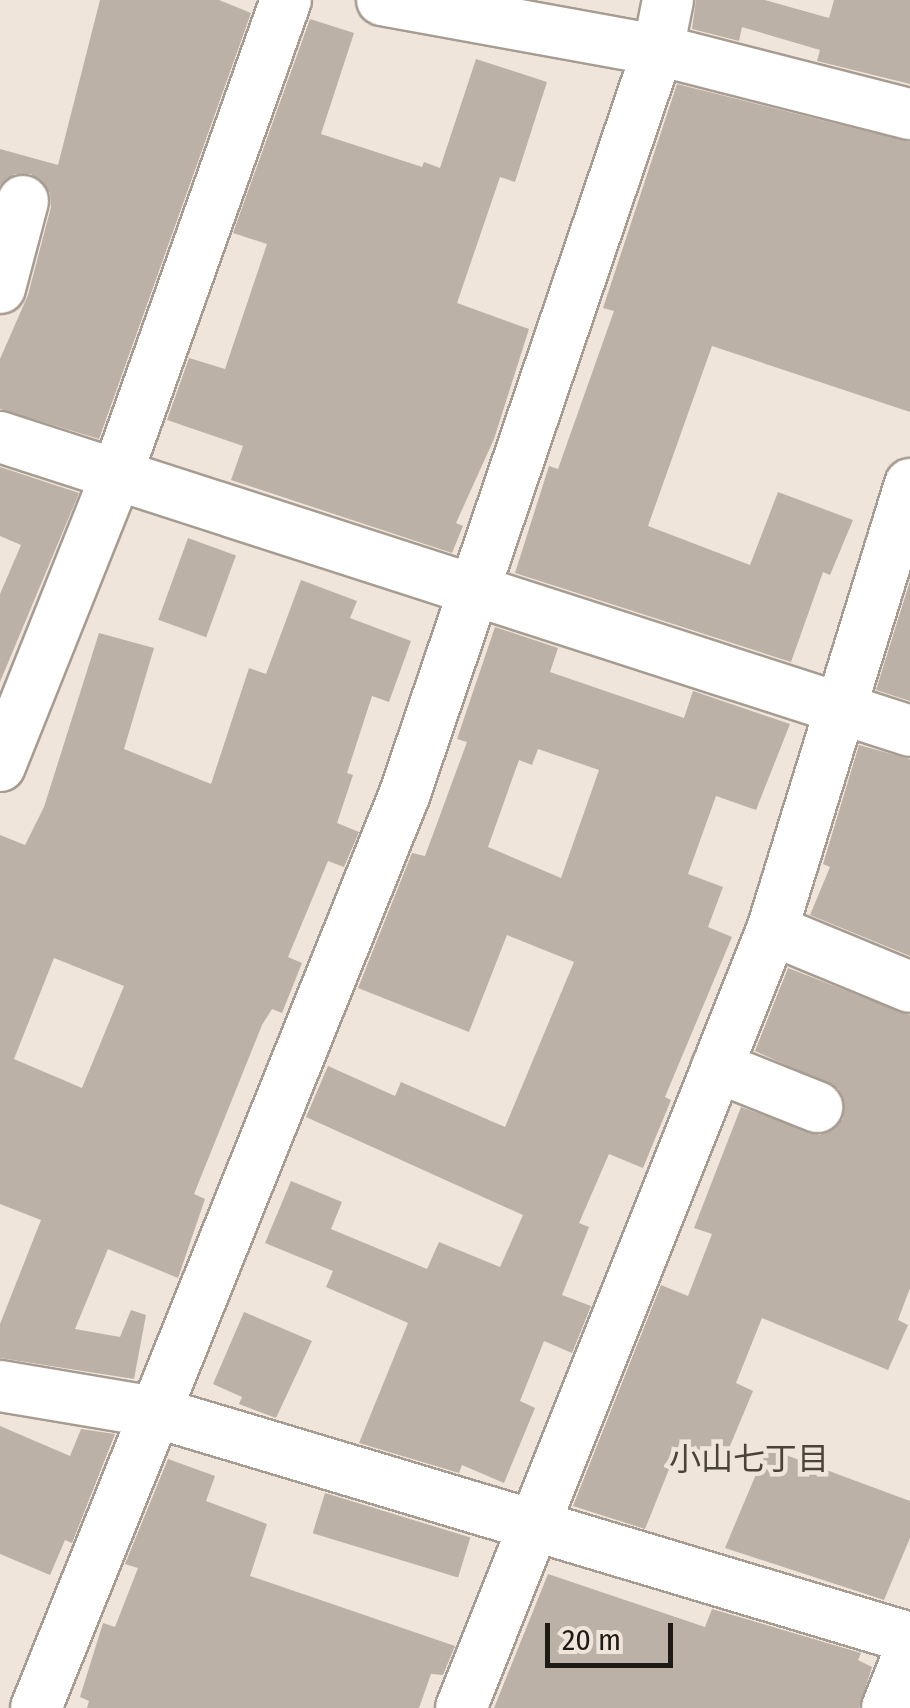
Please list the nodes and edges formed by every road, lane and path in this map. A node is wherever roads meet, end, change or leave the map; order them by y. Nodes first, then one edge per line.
1 (286, 0) edge
2 (382, 0) edge
3 (668, 0) edge
4 (658, 50) junction
5 (910, 114) edge
6 (23, 202) dead end
7 (0, 288) edge
8 (0, 438) edge
9 (117, 474) junction
10 (908, 495) edge
11 (475, 589) junction
12 (840, 706) junction
13 (910, 731) edge
14 (0, 766) edge
15 (772, 930) junction
16 (910, 987) edge
17 (718, 1067) junction
18 (817, 1108) dead end
19 (0, 1386) edge
20 (156, 1412) junction
21 (532, 1525) junction
22 (910, 1638) edge
23 (910, 1650) edge
24 (36, 1708) edge
25 (461, 1708) edge
26 (887, 1708) edge

1 - 9 street
2 - 4 street
3 - 4 street
4 - 5 street
4 - 11 street
6 - 7 street
8 - 9 street
9 - 11 street
9 - 14 street
10 - 12 street
11 - 12 street
11 - 20 street
12 - 13 street
12 - 15 street
15 - 16 street
15 - 17 street
17 - 18 street
17 - 21 street
19 - 20 street
20 - 21 street
20 - 24 street
21 - 22 street
21 - 25 street
23 - 26 street

